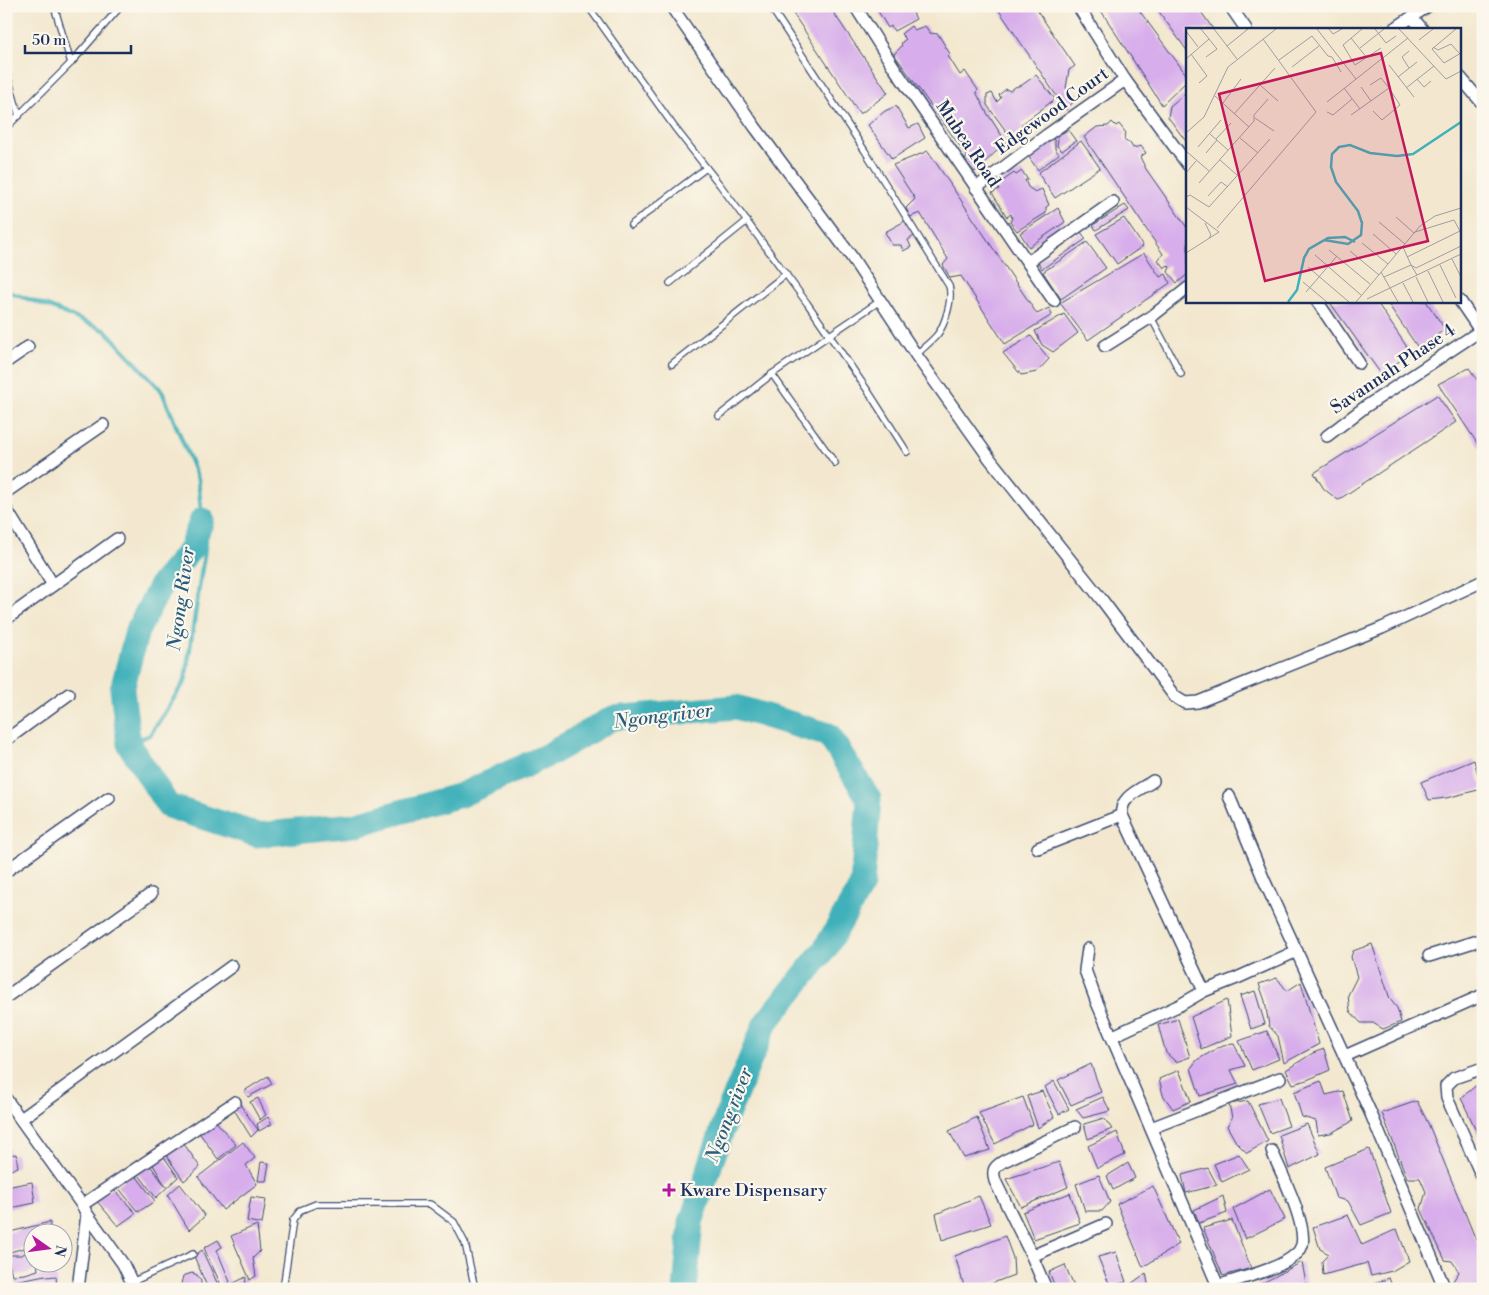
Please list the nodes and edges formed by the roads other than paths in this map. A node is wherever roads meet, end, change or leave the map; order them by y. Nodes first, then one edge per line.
1 (54, 6) edge
2 (588, 6) edge
3 (671, 6) edge
4 (770, 6) edge
5 (855, 6) edge
6 (1078, 6) edge
7 (1230, 6) edge
8 (1428, 6) edge
9 (120, 7) edge
10 (1412, 17) junction
11 (1245, 28) edge
12 (1396, 28) edge
13 (1421, 28) edge
14 (71, 63) junction
15 (6, 70) edge
16 (1462, 79) edge
17 (1125, 80) junction
18 (1483, 104) edge
19 (19, 116) junction
20 (6, 128) edge
21 (1186, 161) edge
22 (706, 168) junction
23 (976, 188) junction
24 (1114, 202) dead end
25 (747, 221) junction
26 (631, 225) dead end
27 (1028, 262) junction
28 (786, 274) junction
29 (670, 283) dead end
30 (1186, 290) edge
31 (880, 301) junction
32 (1054, 301) dead end
33 (1319, 302) edge
34 (1461, 302) edge
35 (1151, 317) junction
36 (1481, 333) edge
37 (829, 336) junction
38 (1105, 346) dead end
39 (28, 347) dead end
40 (916, 355) junction
41 (6, 362) edge
42 (1360, 363) dead end
43 (672, 364) dead end
44 (772, 374) junction
45 (1181, 374) dead end
46 (719, 416) dead end
47 (103, 425) dead end
48 (1327, 436) dead end
49 (907, 452) dead end
50 (835, 462) dead end
51 (6, 492) edge
52 (6, 509) edge
53 (118, 539) dead end
54 (1483, 581) edge
55 (53, 585) junction
56 (6, 619) edge
57 (69, 694) dead end
58 (6, 740) edge
59 (1153, 781) dead end
60 (1229, 796) dead end
61 (110, 798) dead end
62 (1122, 815) junction
63 (1038, 848) dead end
64 (6, 871) edge
65 (151, 894) dead end
66 (1483, 939) edge
67 (1088, 949) dead end
68 (1297, 951) junction
69 (1429, 956) dead end
70 (232, 966) dead end
71 (1204, 992) junction
72 (1483, 995) edge
73 (6, 997) edge
74 (1112, 1036) junction
75 (1345, 1056) junction
76 (1483, 1068) edge
77 (1280, 1078) dead end
78 (6, 1099) edge
79 (234, 1102) dead end
80 (21, 1119) junction
81 (1075, 1127) dead end
82 (1151, 1128) junction
83 (1272, 1151) dead end
84 (1483, 1178) edge
85 (85, 1209) junction
86 (1106, 1224) dead end
87 (194, 1254) dead end
88 (1032, 1256) junction
89 (133, 1285) edge
90 (1215, 1287) edge
91 (78, 1289) edge
92 (284, 1289) edge
93 (474, 1289) edge
94 (1046, 1289) edge
95 (1445, 1289) edge

1 - 14 lane
2 - 22 lane
3 - 31 street
4 - 40 lane
5 - 23 street, Mubea Road
6 - 17 street
7 - 11 street
8 - 10 street
9 - 14 lane
10 - 12 street
10 - 13 street
14 - 19 lane
15 - 19 lane
16 - 18 street
17 - 21 street
17 - 23 street, Edgewood Court
19 - 20 lane
22 - 25 lane
22 - 26 lane
23 - 27 street, Mubea Road
24 - 27 street
25 - 28 lane
25 - 29 lane
27 - 32 street, Mubea Road
28 - 37 lane
28 - 43 lane
30 - 35 street
31 - 37 lane
31 - 40 street
33 - 42 street
34 - 36 street, Savannah Phase 4
35 - 38 street
35 - 45 lane
36 - 48 street, Savannah Phase 4
37 - 44 lane
37 - 49 lane
39 - 41 street
40 - 54 street
44 - 46 lane
44 - 50 lane
47 - 51 street
52 - 55 street
53 - 55 street
55 - 56 street
57 - 58 street
59 - 62 street
60 - 68 street
61 - 64 street
62 - 63 street
62 - 71 street
65 - 73 street
66 - 69 street
67 - 74 street
68 - 71 street
68 - 75 street
70 - 80 street
71 - 74 street
72 - 75 street
74 - 82 street
75 - 95 street
76 - 84 street
77 - 82 street
78 - 80 street
79 - 85 street
80 - 85 street
81 - 88 street
82 - 90 street
83 - 90 street
85 - 89 street
85 - 91 street
86 - 88 street
87 - 89 lane
88 - 94 street
92 - 93 lane

